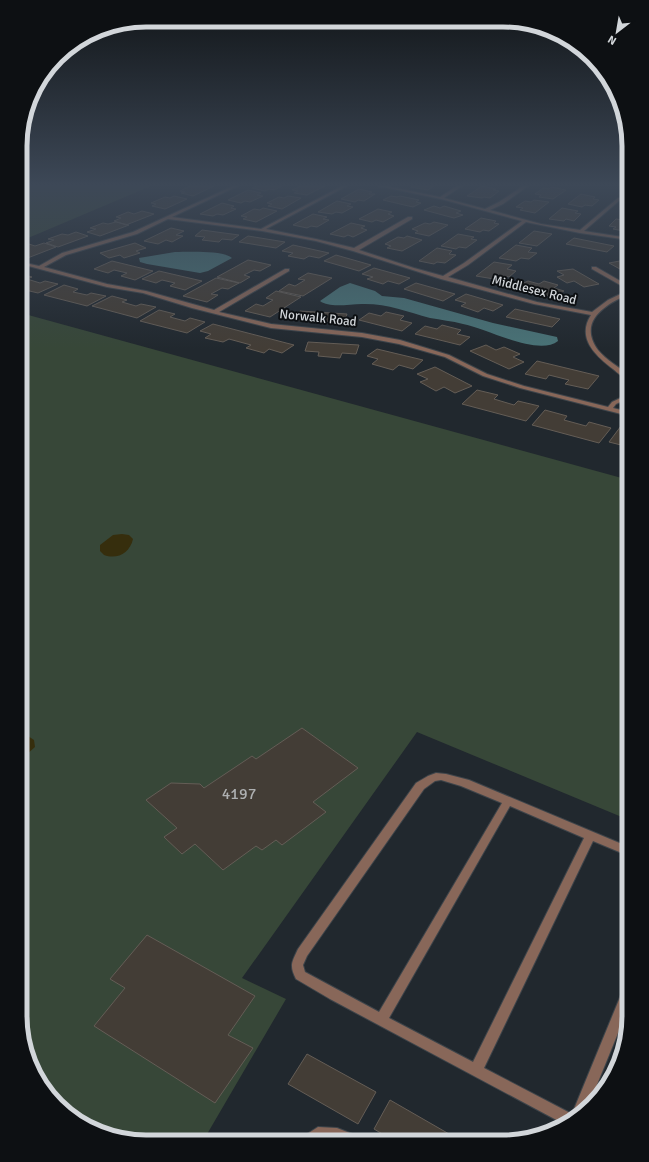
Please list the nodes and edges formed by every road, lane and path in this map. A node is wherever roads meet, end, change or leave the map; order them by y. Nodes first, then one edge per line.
1 (113, 240) edge
2 (317, 240) edge
3 (372, 240) edge
4 (500, 240) edge
5 (356, 250) junction
6 (27, 265) edge
7 (39, 268) junction
8 (594, 268) dead end
9 (287, 270) dead end
10 (443, 278) junction
11 (622, 284) edge
12 (622, 295) edge
13 (215, 312) junction
14 (592, 314) junction
15 (622, 372) edge
16 (622, 399) edge
17 (609, 409) junction
18 (622, 412) edge
19 (508, 801) junction
20 (590, 836) junction
21 (622, 849) edge
22 (622, 1007) edge
23 (381, 1020) junction
24 (476, 1070) junction
25 (582, 1104) edge
26 (564, 1117) edge
27 (317, 1135) edge
28 (337, 1135) edge

1 - 7 street
2 - 5 street, Middlesex Road
3 - 5 street
4 - 10 street
5 - 10 street, Middlesex Road
6 - 7 street, Norwalk Road
7 - 13 street, Norwalk Road
8 - 11 street
9 - 13 street
10 - 14 street, Middlesex Road
12 - 14 street
13 - 17 street, Norwalk Road
14 - 15 street
16 - 17 street
17 - 18 street, Norwalk Road
19 - 20 street
19 - 23 street
19 - 23 street
20 - 21 street
20 - 24 street
22 - 25 street
23 - 24 street
24 - 26 street
27 - 28 street

